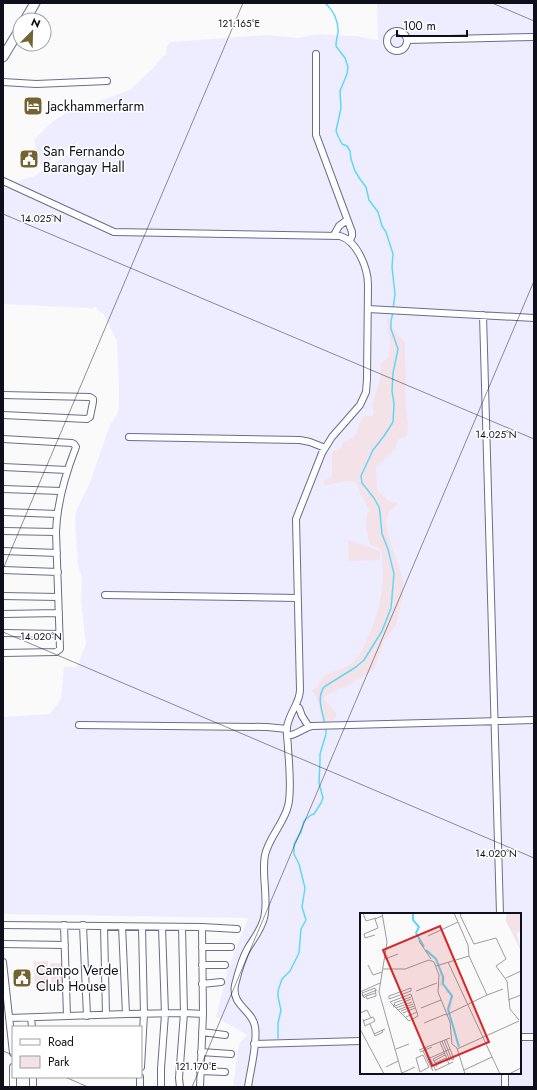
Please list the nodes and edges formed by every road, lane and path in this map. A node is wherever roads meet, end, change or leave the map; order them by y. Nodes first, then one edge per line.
1 (35, 3) edge
2 (30, 12) edge
3 (534, 37) edge
4 (407, 40) dead end
5 (12, 42) edge
6 (316, 54) dead end
7 (3, 57) edge
8 (108, 81) dead end
9 (3, 82) edge
10 (3, 181) edge
11 (347, 220) junction
12 (334, 235) junction
13 (350, 240) junction
14 (368, 309) junction
15 (483, 315) junction
16 (534, 318) edge
17 (3, 395) edge
18 (3, 415) edge
19 (129, 438) dead end
20 (3, 439) edge
21 (325, 448) junction
22 (3, 467) edge
23 (66, 470) junction
24 (3, 489) edge
25 (61, 491) junction
26 (3, 512) edge
27 (57, 514) junction
28 (3, 531) edge
29 (56, 532) junction
30 (3, 551) edge
31 (57, 553) junction
32 (3, 570) edge
33 (58, 572) junction
34 (105, 595) dead end
35 (3, 596) edge
36 (58, 597) junction
37 (297, 598) junction
38 (59, 613) junction
39 (3, 614) edge
40 (3, 633) edge
41 (59, 634) junction
42 (3, 653) edge
43 (296, 705) junction
44 (534, 720) edge
45 (495, 721) junction
46 (79, 725) dead end
47 (309, 727) junction
48 (287, 729) junction
49 (288, 736) junction
50 (500, 913) edge
51 (3, 925) edge
52 (64, 925) junction
53 (83, 925) junction
54 (104, 926) junction
55 (122, 926) junction
56 (142, 927) junction
57 (162, 927) junction
58 (182, 927) junction
59 (202, 927) junction
60 (237, 929) dead end
61 (3, 944) edge
62 (65, 945) junction
63 (202, 947) junction
64 (231, 947) dead end
65 (3, 962) edge
66 (202, 965) junction
67 (225, 965) dead end
68 (221, 982) dead end
69 (202, 984) junction
70 (184, 1013) junction
71 (126, 1014) junction
72 (144, 1014) junction
73 (165, 1014) junction
74 (203, 1014) junction
75 (106, 1015) junction
76 (67, 1016) junction
77 (87, 1016) junction
78 (9, 1018) junction
79 (31, 1018) junction
80 (32, 1026) edge
81 (202, 1032) junction
82 (142, 1033) edge
83 (225, 1035) dead end
84 (521, 1037) edge
85 (534, 1037) edge
86 (360, 1042) edge
87 (12, 1044) edge
88 (254, 1044) junction
89 (201, 1052) junction
90 (142, 1053) edge
91 (231, 1054) dead end
92 (200, 1071) junction
93 (225, 1072) dead end
94 (505, 1074) edge
95 (161, 1087) edge
96 (180, 1087) edge
97 (200, 1087) edge
98 (248, 1087) edge
99 (505, 1087) edge

1 - 2 highway
3 - 4 street
5 - 7 highway
6 - 11 street
8 - 9 street
10 - 12 street
11 - 12 street
11 - 13 street
12 - 13 street
13 - 14 street
14 - 15 street
14 - 21 street
15 - 16 street
15 - 45 street
17 - 18 street
19 - 21 street
20 - 23 street
21 - 37 street
22 - 23 street
23 - 25 street
24 - 25 street
25 - 27 street
26 - 27 street
27 - 29 street
28 - 29 street
29 - 31 street
30 - 31 street
31 - 33 street
32 - 33 street
33 - 36 street
34 - 37 street
35 - 36 street
36 - 38 street
37 - 43 street
38 - 39 street
38 - 41 street
40 - 41 street
41 - 42 street
43 - 47 street
43 - 48 street
44 - 45 street
45 - 47 street
45 - 50 street
46 - 48 street
47 - 49 street
48 - 49 street
49 - 88 street
51 - 52 street
52 - 53 street
52 - 62 street
53 - 54 street
53 - 77 street
54 - 55 street
54 - 75 street
55 - 56 street
55 - 71 street
56 - 57 street
56 - 72 street
57 - 58 street
57 - 73 street
58 - 59 street
58 - 70 street
59 - 60 street
59 - 63 street
61 - 62 street
62 - 76 street
63 - 64 street
63 - 66 street
65 - 78 street
66 - 67 street
66 - 69 street
68 - 69 street
69 - 74 street
70 - 73 street
70 - 74 street
70 - 96 street
71 - 72 street
71 - 75 street
72 - 73 street
72 - 82 street
73 - 95 street
74 - 81 street
75 - 77 street
76 - 77 street
76 - 79 street
78 - 79 street
78 - 87 street
79 - 80 street
81 - 83 street
81 - 89 street
82 - 90 street
84 - 85 street
86 - 88 street
88 - 98 street
89 - 91 street
89 - 92 street
92 - 93 street
92 - 97 street
94 - 99 street

